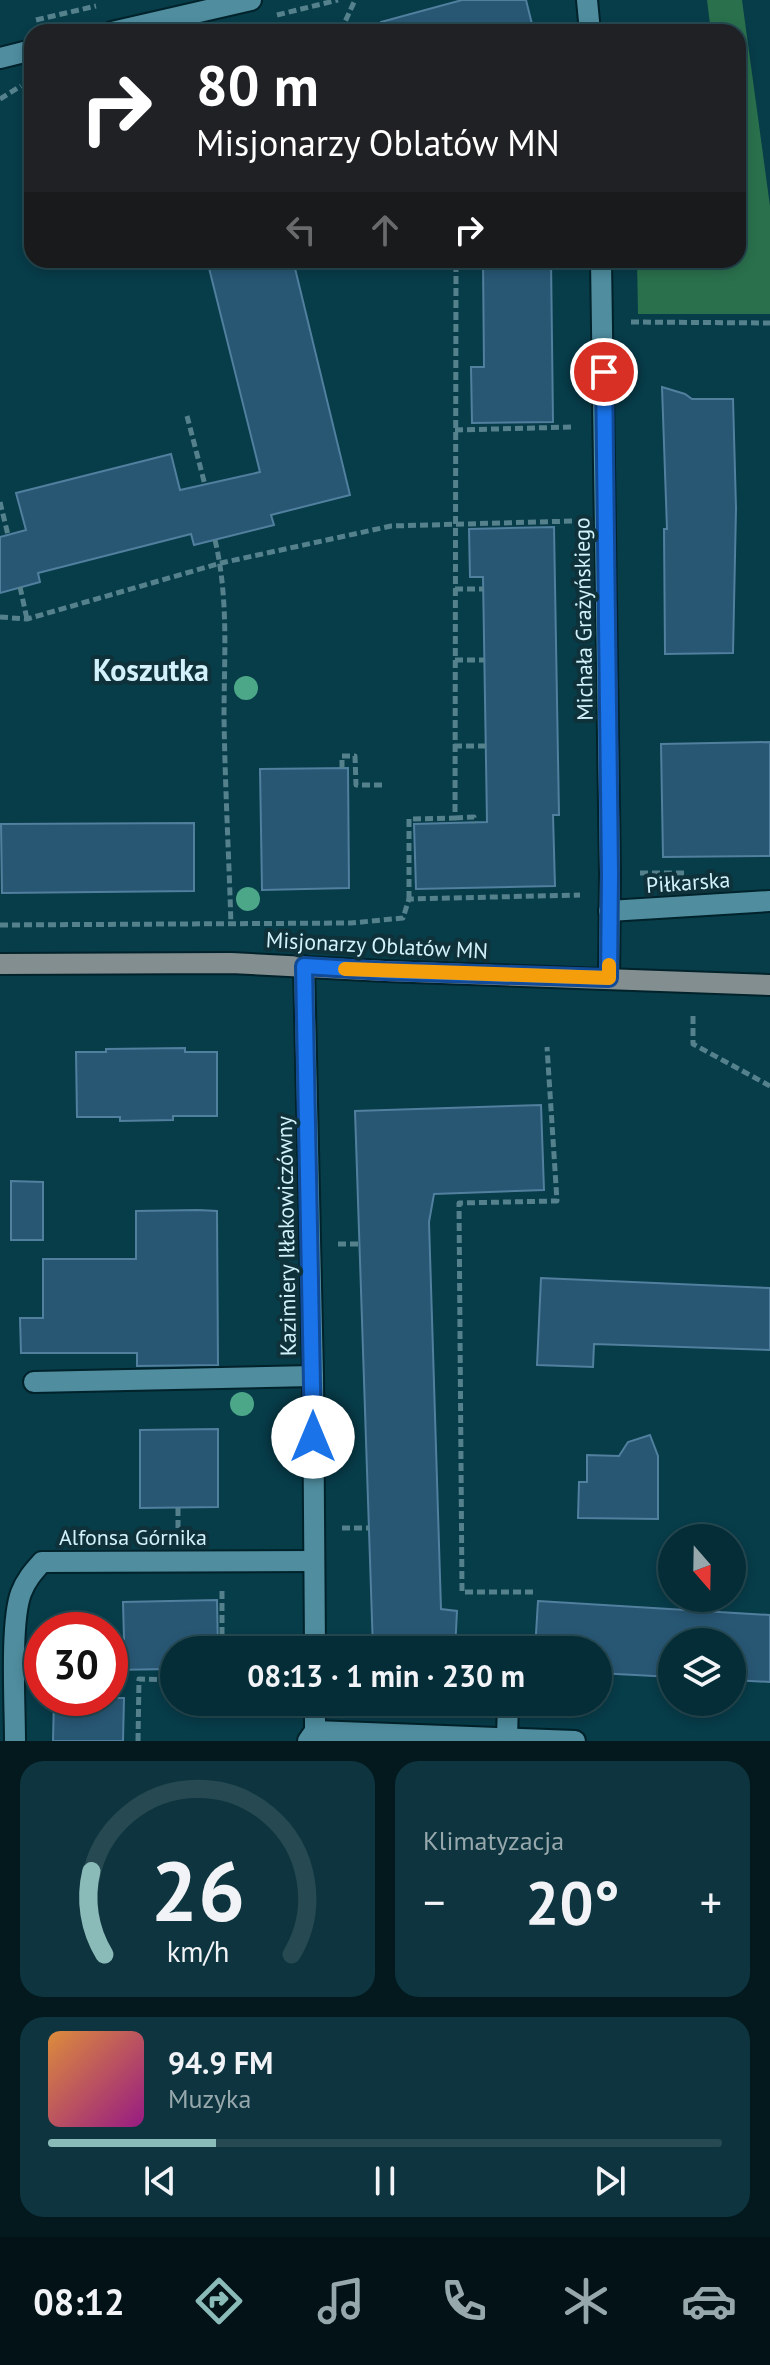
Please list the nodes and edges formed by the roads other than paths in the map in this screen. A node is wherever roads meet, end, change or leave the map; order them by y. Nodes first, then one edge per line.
1 (251, 0) edge
2 (587, 0) edge
3 (147, 24) edge
4 (589, 24) edge
5 (24, 52) edge
6 (0, 58) edge
7 (601, 268) edge
8 (770, 901) edge
9 (609, 911) junction
10 (0, 964) edge
11 (304, 966) junction
12 (609, 978) junction
13 (770, 985) edge
14 (313, 1376) junction
15 (34, 1382) dead end
16 (314, 1561) junction
17 (315, 1636) edge
18 (314, 1716) edge
19 (508, 1716) edge
20 (312, 1736) edge
21 (507, 1738) junction
22 (15, 1741) edge
23 (575, 1741) edge

1 - 3 street
2 - 4 street
5 - 6 street
7 - 9 street, Michała Grażyńskiego
8 - 9 street, Piłkarska
9 - 12 street, Michała Grażyńskiego
10 - 11 street, Misjonarzy Oblatów MN
11 - 12 street, Misjonarzy Oblatów MN
11 - 14 street, Kazimiery Iłłakowiczówny
12 - 13 street, Misjonarzy Oblatów MN
14 - 15 street
14 - 16 street, Kazimiery Iłłakowiczówny
16 - 17 street, Kazimiery Iłłakowiczówny
16 - 22 street, Alfonsa Górnika
18 - 20 street
19 - 21 street
20 - 21 street
21 - 23 street

